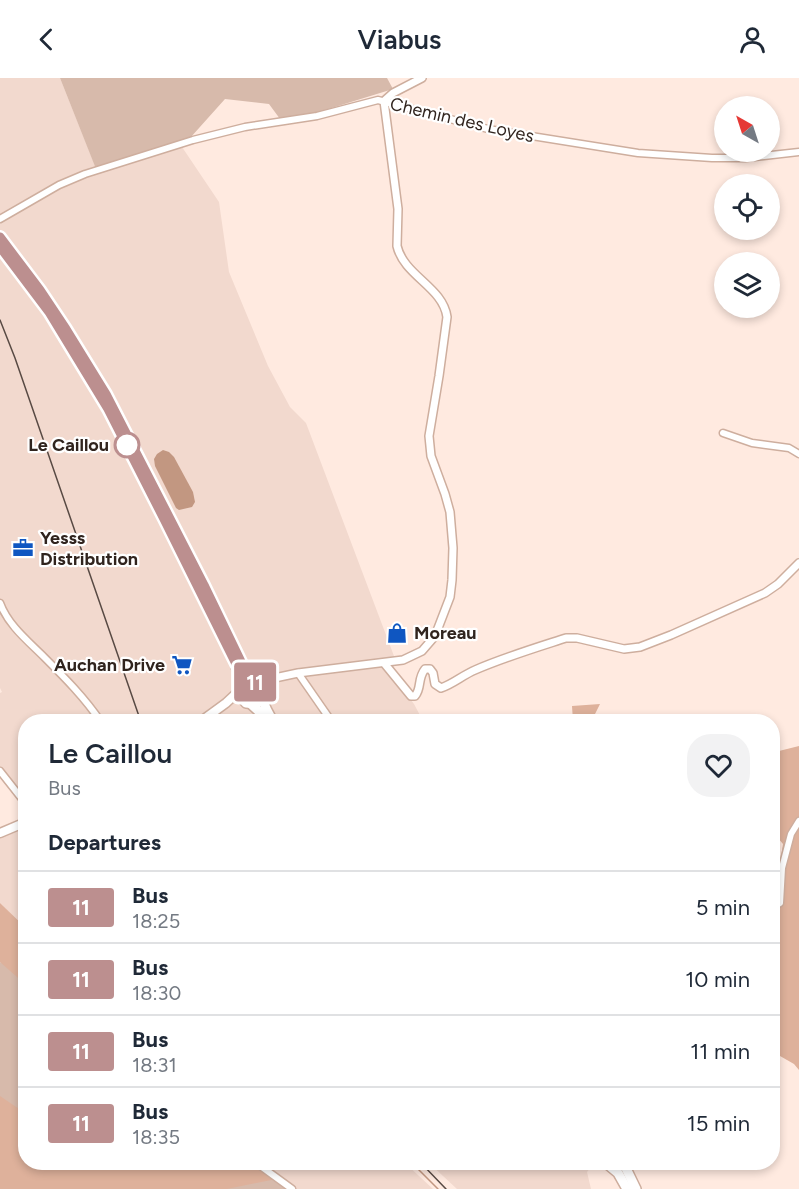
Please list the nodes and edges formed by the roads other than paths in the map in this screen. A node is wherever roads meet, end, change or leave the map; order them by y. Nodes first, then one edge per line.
1 (422, 78) edge
2 (384, 101) junction
3 (799, 152) edge
4 (0, 219) edge
5 (0, 237) edge
6 (0, 247) edge
7 (723, 433) dead end
8 (799, 454) edge
9 (799, 563) edge
10 (0, 603) edge
11 (384, 663) junction
12 (298, 673) junction
13 (274, 678) junction
14 (256, 682) junction
15 (242, 687) junction
16 (263, 695) junction
17 (226, 703) junction
18 (248, 703) junction
19 (95, 714) edge
20 (211, 714) edge
21 (262, 714) edge
22 (270, 714) edge
23 (326, 714) edge
24 (0, 771) edge
25 (18, 794) edge
26 (799, 821) edge
27 (18, 824) edge
28 (0, 833) edge
29 (780, 903) edge
30 (266, 1170) edge
31 (614, 1170) edge
32 (626, 1170) edge
33 (292, 1189) edge
34 (627, 1189) edge
35 (636, 1189) edge

1 - 2 street
2 - 3 street, Chemin des Loyes
2 - 4 street, Chemin des Loyes
2 - 11 street
5 - 14 main road
6 - 15 main road
7 - 8 street
9 - 11 street
10 - 19 street
11 - 12 street
12 - 13 street
12 - 23 street
13 - 14 street
13 - 16 street
14 - 15 main road
14 - 16 main road
15 - 17 main road
15 - 18 main road
16 - 18 main road
16 - 22 main road
17 - 18 main road
17 - 20 main road
18 - 21 main road
24 - 25 street
26 - 29 street
27 - 28 main road
30 - 33 street
31 - 34 main road
32 - 35 main road

